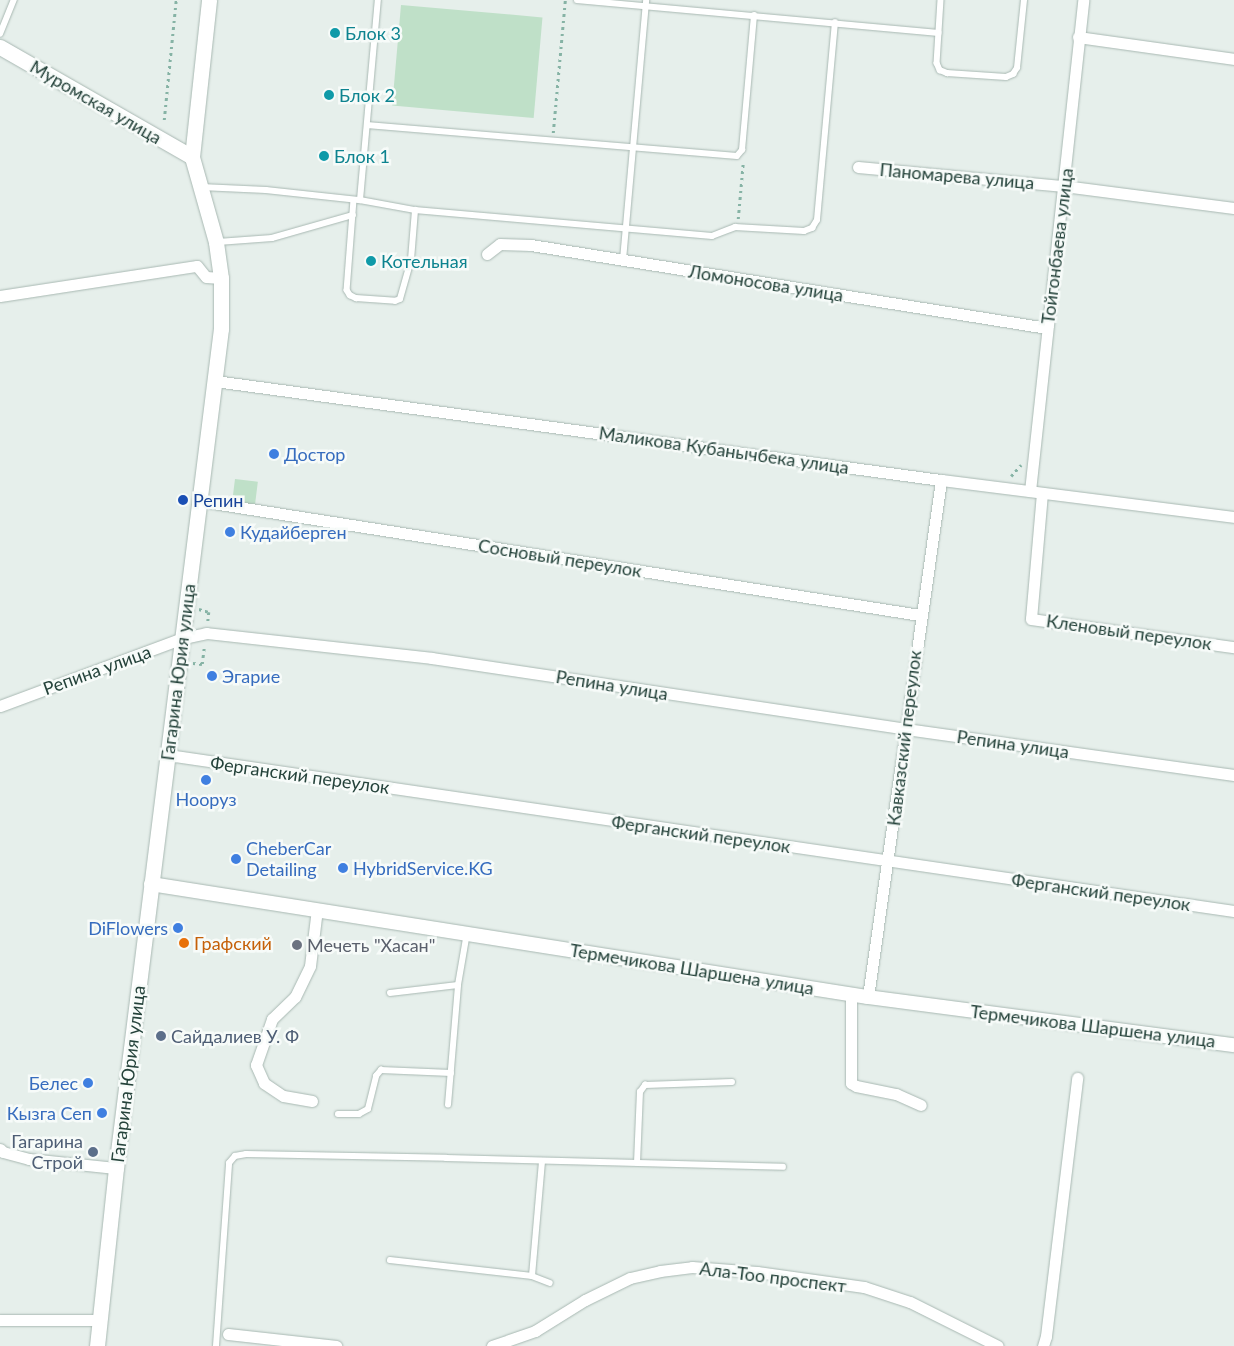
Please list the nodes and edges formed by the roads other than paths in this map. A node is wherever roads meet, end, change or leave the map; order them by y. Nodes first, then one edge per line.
1 (14, 0) edge
2 (209, 0) edge
3 (378, 0) edge
4 (577, 0) edge
5 (942, 0) edge
6 (1024, 0) edge
7 (1084, 0) edge
8 (646, 3) edge
9 (754, 16) junction
10 (835, 23) junction
11 (938, 33) junction
12 (0, 34) edge
13 (1078, 37) junction
14 (0, 47) edge
15 (1234, 59) edge
16 (367, 125) junction
17 (633, 148) junction
18 (192, 157) junction
19 (858, 167) dead end
20 (1064, 186) junction
21 (199, 187) junction
22 (357, 200) junction
23 (1234, 208) edge
24 (415, 210) junction
25 (353, 215) junction
26 (626, 229) junction
27 (216, 242) junction
28 (487, 254) dead end
29 (623, 260) junction
30 (221, 278) junction
31 (0, 296) edge
32 (1047, 328) junction
33 (215, 380) junction
34 (941, 480) junction
35 (1030, 491) junction
36 (1042, 493) junction
37 (200, 501) junction
38 (1234, 517) edge
39 (920, 614) junction
40 (183, 638) junction
41 (1234, 647) edge
42 (0, 706) edge
43 (906, 729) junction
44 (168, 755) junction
45 (1234, 775) edge
46 (888, 862) junction
47 (152, 884) junction
48 (317, 909) junction
49 (1234, 911) edge
50 (468, 933) junction
51 (458, 985) junction
52 (390, 993) dead end
53 (851, 994) junction
54 (868, 997) junction
55 (1234, 1045) edge
56 (451, 1073) junction
57 (1077, 1078) dead end
58 (732, 1082) dead end
59 (312, 1102) dead end
60 (448, 1105) dead end
61 (921, 1105) dead end
62 (338, 1114) dead end
63 (0, 1149) edge
64 (542, 1161) junction
65 (637, 1163) junction
66 (783, 1167) dead end
67 (116, 1168) junction
68 (390, 1260) dead end
69 (532, 1276) junction
70 (550, 1283) dead end
71 (0, 1320) edge
72 (100, 1320) junction
73 (228, 1334) dead end
74 (97, 1346) edge
75 (216, 1346) edge
76 (336, 1346) edge
77 (492, 1346) edge
78 (998, 1346) edge
79 (1043, 1346) edge

1 - 12 lane
2 - 18 main road, Гагарина Юрия улица
3 - 16 lane
4 - 8 lane
5 - 11 lane
6 - 11 lane
7 - 13 street, Тойгонбаева улица
8 - 9 lane
8 - 17 lane
9 - 10 lane
9 - 17 lane
10 - 11 lane
10 - 26 lane
13 - 15 street
13 - 20 street, Тойгонбаева улица
14 - 18 main road, Муромская улица
16 - 17 lane
16 - 22 lane
17 - 26 lane
18 - 21 main road, Гагарина Юрия улица
19 - 20 street, Паномарева улица
20 - 23 street, Паномарева улица
20 - 32 street, Тойгонбаева улица
21 - 22 lane
21 - 27 main road, Гагарина Юрия улица
22 - 24 lane
22 - 25 lane
24 - 25 lane
24 - 26 lane
25 - 27 lane
26 - 29 lane
27 - 30 main road, Гагарина Юрия улица
28 - 29 street, Ломоносова улица
29 - 32 street, Ломоносова улица
30 - 31 street
30 - 33 main road, Гагарина Юрия улица
32 - 35 street, Тойгонбаева улица
33 - 34 street, Маликова Кубанычбека улица
33 - 37 main road, Гагарина Юрия улица
34 - 35 street, Маликова Кубанычбека улица
34 - 39 street, Кавказский переулок
35 - 36 street, Маликова Кубанычбека улица
36 - 38 street, Маликова Кубанычбека улица
36 - 41 street, Кленовый переулок
37 - 39 street, Сосновый переулок
37 - 40 main road, Гагарина Юрия улица
39 - 43 street, Кавказский переулок
40 - 42 street, Репина улица
40 - 43 street, Репина улица
40 - 44 main road, Гагарина Юрия улица
43 - 45 street, Репина улица
43 - 46 street, Кавказский переулок
44 - 46 street, Ферганский переулок
44 - 47 main road, Гагарина Юрия улица
46 - 49 street, Ферганский переулок
46 - 54 street, Кавказский переулок
47 - 48 street, Термечикова Шаршена улица
47 - 67 main road, Гагарина Юрия улица
48 - 50 street, Термечикова Шаршена улица
48 - 59 street
50 - 51 lane
50 - 53 street, Термечикова Шаршена улица
51 - 52 lane
51 - 56 lane
53 - 54 street, Термечикова Шаршена улица
53 - 61 street
54 - 55 street, Термечикова Шаршена улица
56 - 60 lane
56 - 62 lane
57 - 79 street
58 - 65 lane
63 - 67 street
64 - 65 lane
64 - 69 lane
64 - 75 lane
65 - 66 lane
67 - 72 main road, Гагарина Юрия улица
68 - 69 lane
69 - 70 lane
71 - 72 street
72 - 74 main road, Гагарина Юрия улица
73 - 76 street
77 - 78 street, Ала-Тоо проспект

